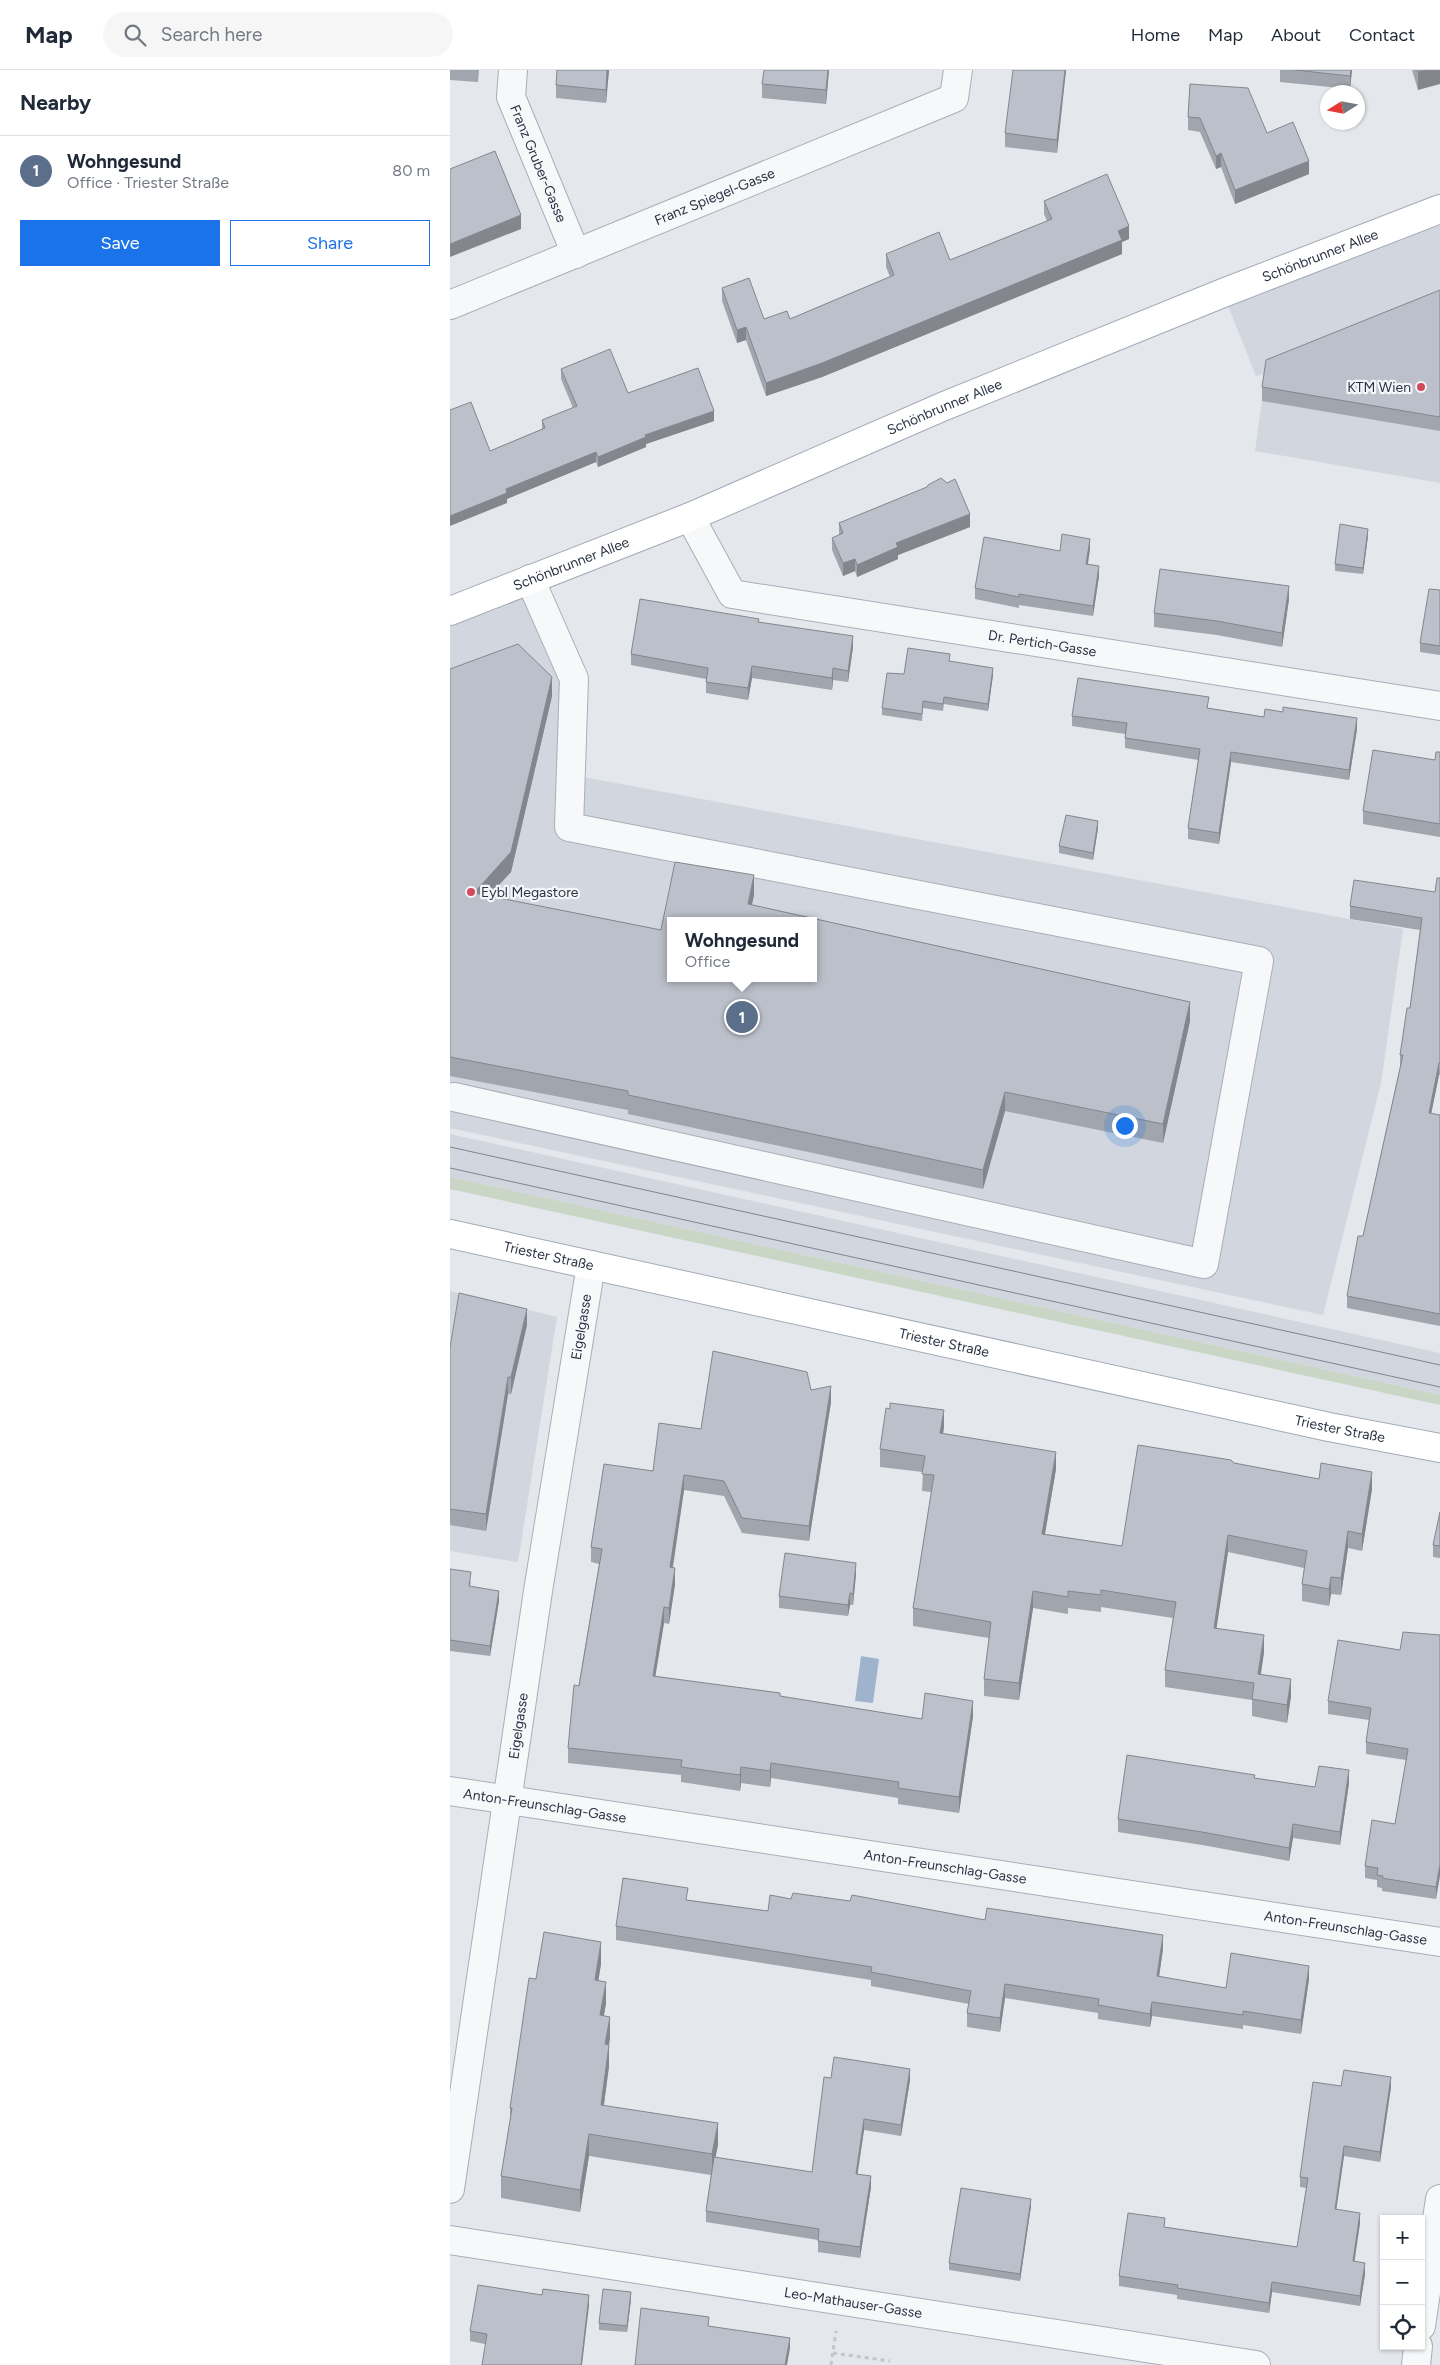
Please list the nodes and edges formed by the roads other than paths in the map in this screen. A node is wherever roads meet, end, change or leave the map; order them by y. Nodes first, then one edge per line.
1 (513, 70) edge
2 (958, 70) edge
3 (1440, 209) edge
4 (576, 254) junction
5 (450, 305) edge
6 (690, 517) junction
7 (530, 579) junction
8 (450, 611) edge
9 (1440, 706) edge
10 (454, 1098) dead end
11 (450, 1234) edge
12 (590, 1265) junction
13 (1440, 1448) edge
14 (450, 1791) edge
15 (507, 1800) junction
16 (1440, 1942) edge
17 (450, 2189) edge
18 (1440, 2199) edge
19 (450, 2240) edge
20 (1424, 2305) edge
21 (1418, 2350) edge
22 (1256, 2365) edge
23 (1416, 2365) edge

1 - 4 street, Franz Gruber-Gasse
2 - 4 street, Franz Spiegel-Gasse
3 - 6 main road, Schönbrunner Allee
4 - 5 street, Franz Spiegel-Gasse
6 - 7 main road, Schönbrunner Allee
6 - 9 street, Dr. Pertich-Gasse
7 - 8 main road, Schönbrunner Allee
7 - 10 street
11 - 12 main road, Triester Straße
12 - 13 main road, Triester Straße
12 - 15 street, Eigelgasse
14 - 15 street, Anton-Freunschlag-Gasse
15 - 16 street, Anton-Freunschlag-Gasse
15 - 17 street, Eigelgasse
18 - 20 street
19 - 22 street, Leo-Mathauser-Gasse
21 - 23 street

